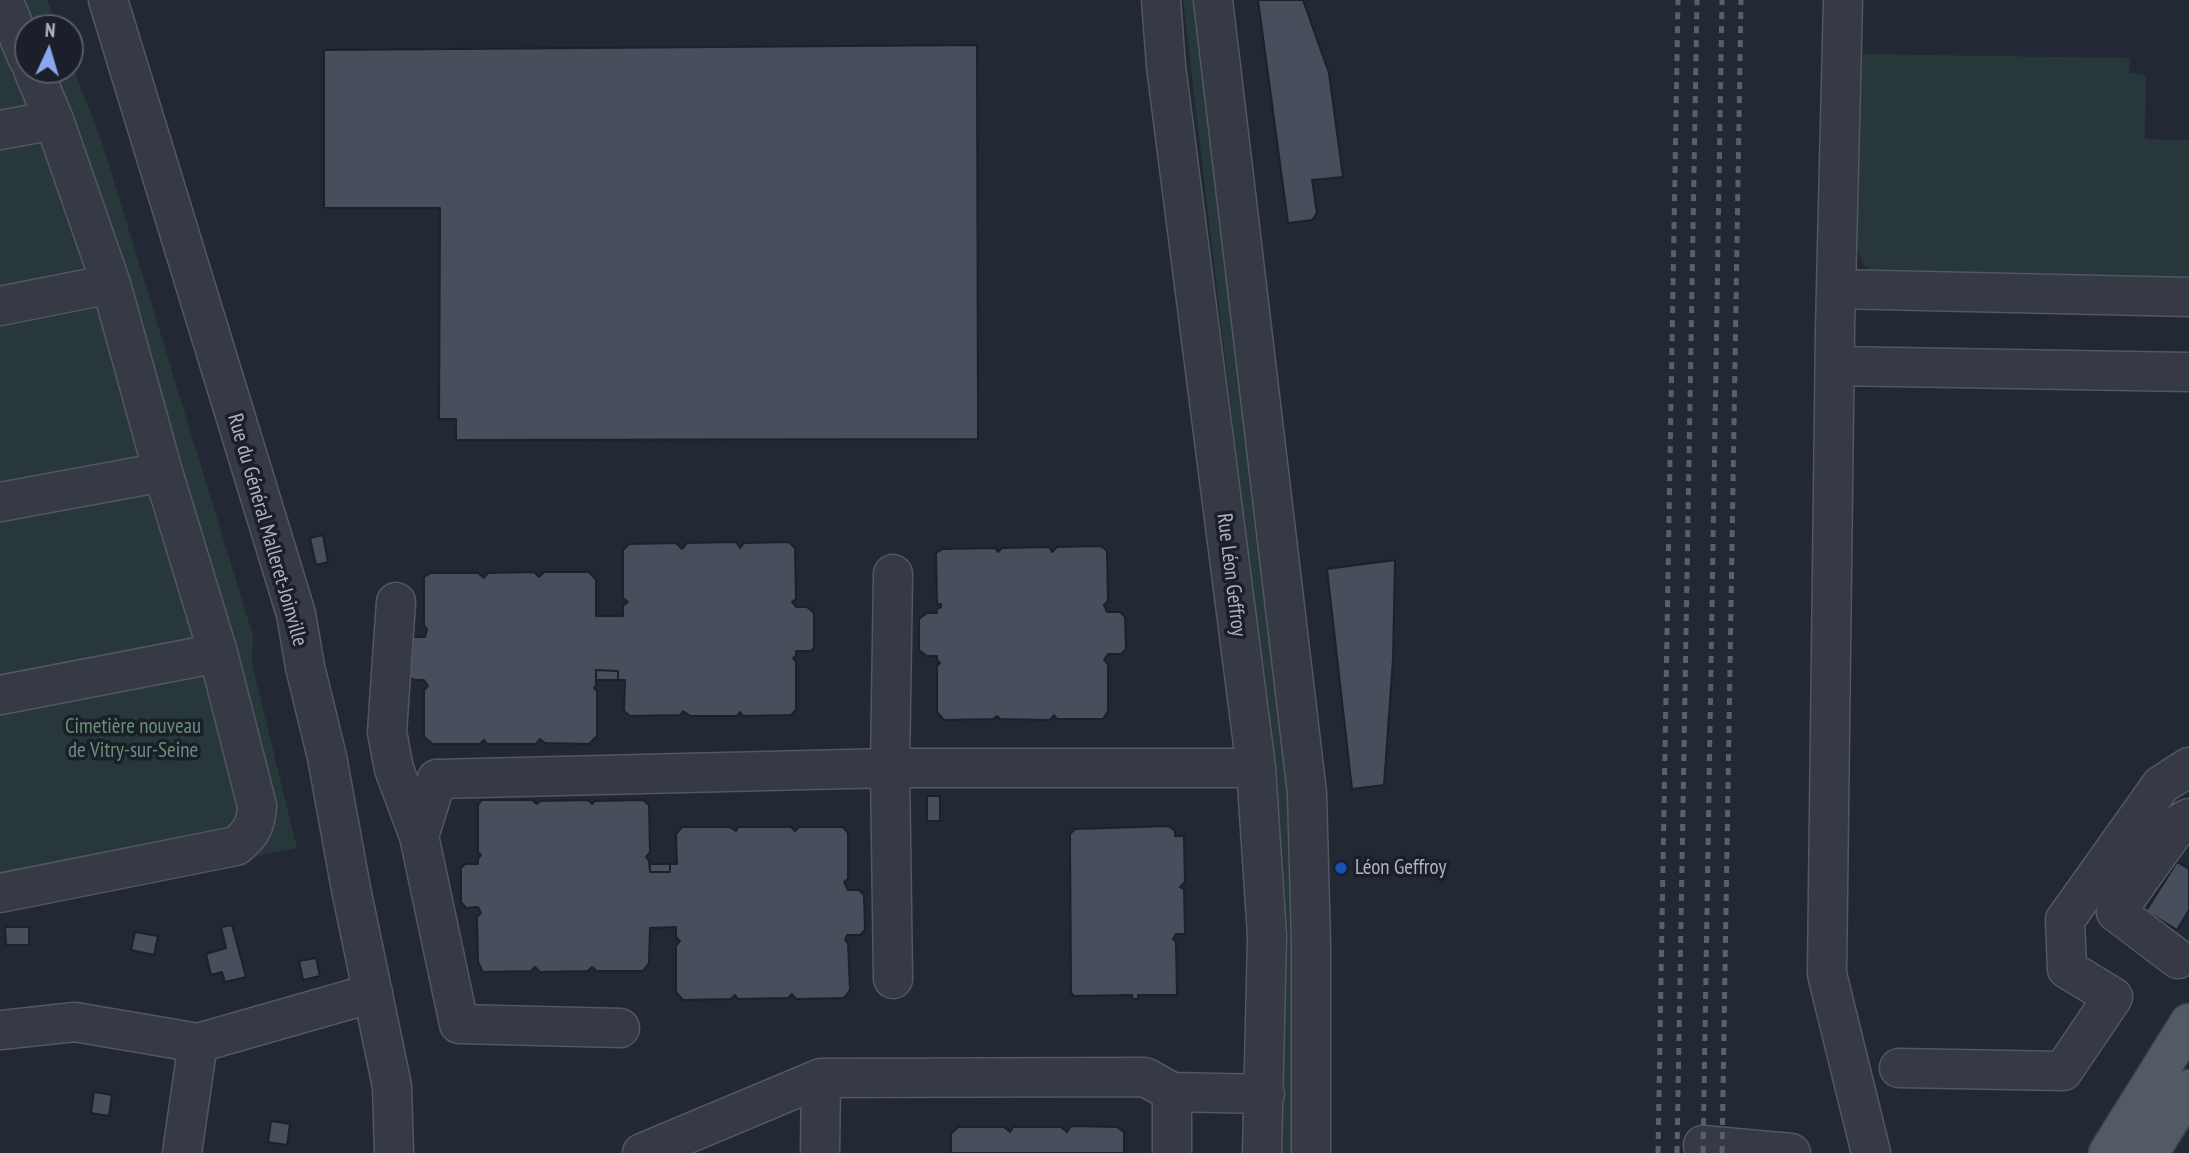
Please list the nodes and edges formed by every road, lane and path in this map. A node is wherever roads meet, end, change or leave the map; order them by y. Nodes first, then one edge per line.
1 (3, 0) edge
2 (108, 0) edge
3 (1161, 0) edge
4 (1213, 0) edge
5 (1843, 0) edge
6 (14, 26) edge
7 (39, 84) edge
8 (54, 120) junction
9 (0, 130) edge
10 (111, 284) junction
11 (1836, 289) junction
12 (2189, 297) edge
13 (0, 306) edge
14 (1835, 366) junction
15 (2189, 372) edge
16 (163, 472) junction
17 (0, 502) edge
18 (892, 574) dead end
19 (396, 602) dead end
20 (218, 653) junction
21 (0, 695) edge
22 (2189, 767) edge
23 (890, 768) junction
24 (1256, 768) junction
25 (2189, 818) edge
26 (419, 836) junction
27 (0, 893) edge
28 (2178, 959) dead end
29 (893, 979) dead end
30 (373, 993) junction
31 (2189, 1023) edge
32 (620, 1028) dead end
33 (0, 1030) edge
34 (198, 1043) junction
35 (1899, 1068) dead end
36 (821, 1079) junction
37 (2189, 1089) edge
38 (1172, 1092) junction
39 (1265, 1094) junction
40 (1703, 1145) dead end
41 (182, 1153) edge
42 (394, 1153) edge
43 (642, 1153) edge
44 (820, 1153) edge
45 (1172, 1153) edge
46 (1262, 1153) edge
47 (1311, 1153) edge
48 (1791, 1153) edge
49 (1871, 1153) edge
50 (2108, 1153) edge
51 (2149, 1153) edge

1 - 6 street
2 - 30 street, Rue du Général Malleret-Joinville
3 - 24 street, Rue Léon Geffroy
4 - 47 street
5 - 11 street
7 - 8 street
8 - 9 street
8 - 10 street
10 - 13 street
10 - 16 street
11 - 12 street
11 - 14 street
14 - 15 street
14 - 49 street
16 - 17 street
16 - 20 street
18 - 23 street
19 - 26 street
20 - 21 street
20 - 27 street
22 - 35 street
23 - 24 street
23 - 26 street
23 - 29 street
24 - 39 street, Rue Léon Geffroy
25 - 28 street
26 - 32 street
30 - 34 street
30 - 42 street, Rue du Général Malleret-Joinville
31 - 50 main road
33 - 34 street
34 - 41 street
36 - 38 street
36 - 43 street
36 - 44 street
37 - 51 main road
38 - 39 street
38 - 45 street
39 - 46 street, Rue Léon Geffroy
40 - 48 street

